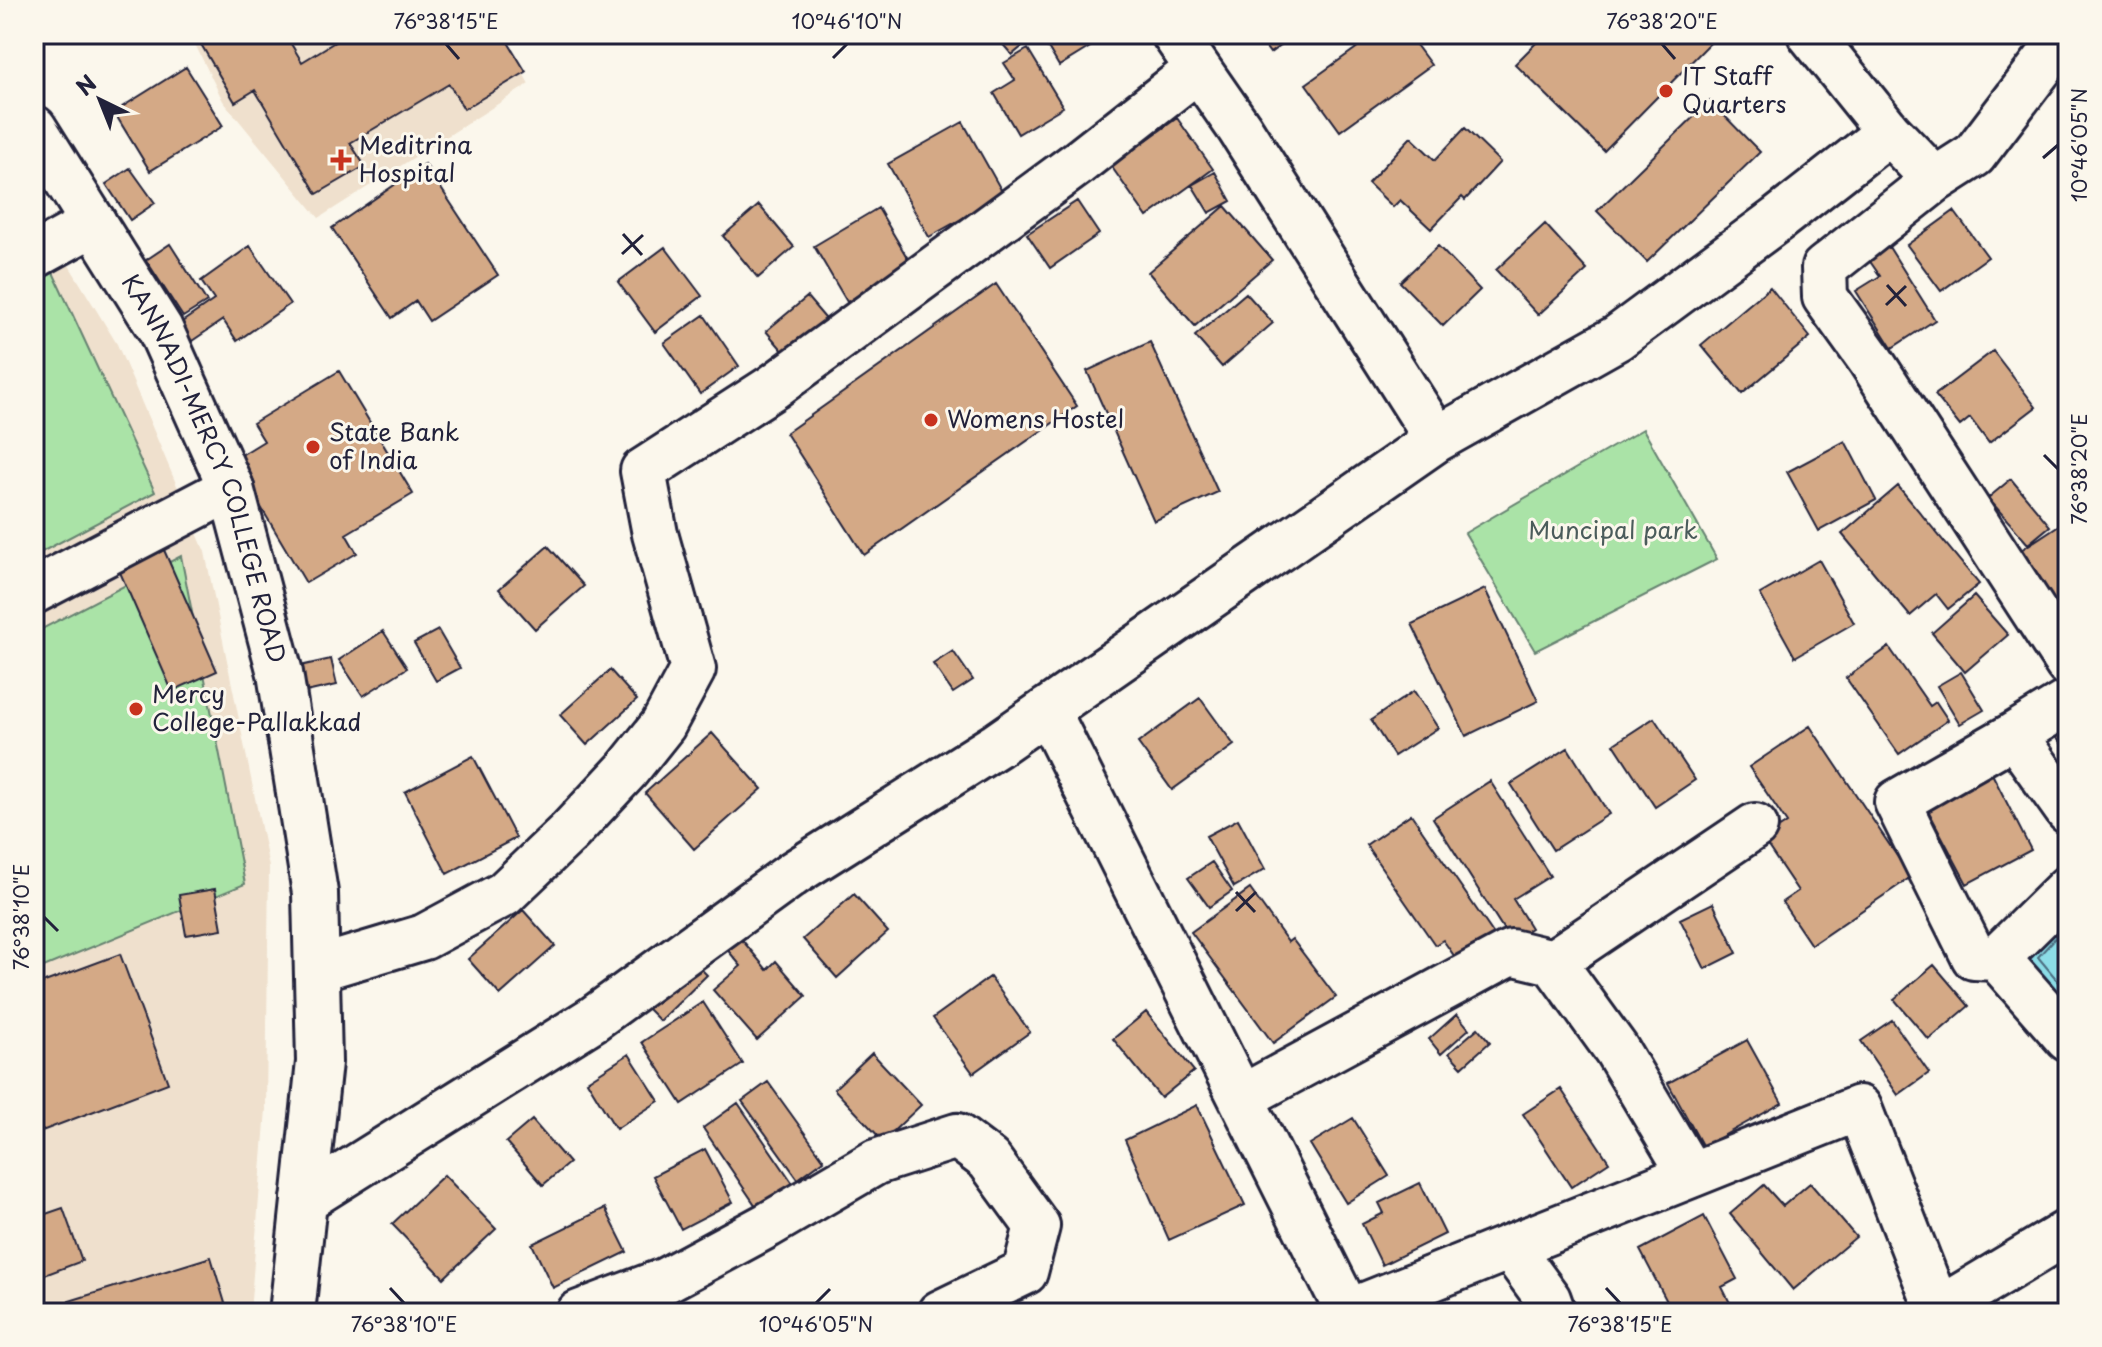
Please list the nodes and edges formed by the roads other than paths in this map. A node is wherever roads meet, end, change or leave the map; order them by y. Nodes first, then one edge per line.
1 (1174, 34) edge
2 (1810, 34) edge
3 (2066, 34) edge
4 (1198, 69) junction
5 (34, 128) edge
6 (1889, 132) junction
7 (1935, 180) junction
8 (94, 223) junction
9 (34, 256) edge
10 (1437, 439) junction
11 (231, 488) junction
12 (34, 591) edge
13 (2068, 664) edge
14 (2068, 702) edge
15 (1047, 710) junction
16 (2014, 735) junction
17 (2068, 811) edge
18 (1755, 826) dead end
19 (2068, 888) edge
20 (1997, 958) junction
21 (1553, 962) junction
22 (317, 969) junction
23 (2068, 1039) edge
24 (1241, 1098) junction
25 (1691, 1175) junction
26 (304, 1200) junction
27 (2068, 1232) edge
28 (1510, 1247) junction
29 (1936, 1312) edge
30 (292, 1313) edge
31 (579, 1313) edge
32 (940, 1313) edge
33 (1349, 1313) edge
34 (1553, 1313) edge

1 - 4 street
2 - 6 street
3 - 7 street
4 - 10 street
4 - 22 street
5 - 8 street, KANNADI-MERCY COLLEGE ROAD
6 - 7 street
6 - 10 street
7 - 13 street
8 - 9 street
8 - 11 street, KANNADI-MERCY COLLEGE ROAD
10 - 15 street
11 - 12 street
11 - 22 street, KANNADI-MERCY COLLEGE ROAD
14 - 16 street
15 - 24 street
15 - 26 street
16 - 17 street
16 - 20 street
18 - 21 street
19 - 20 street
20 - 23 street
21 - 24 street
21 - 25 street
22 - 26 street, KANNADI-MERCY COLLEGE ROAD
24 - 33 street
25 - 28 street
25 - 29 street
26 - 30 street, KANNADI-MERCY COLLEGE ROAD
27 - 29 street
28 - 33 street
28 - 34 street
31 - 32 street

